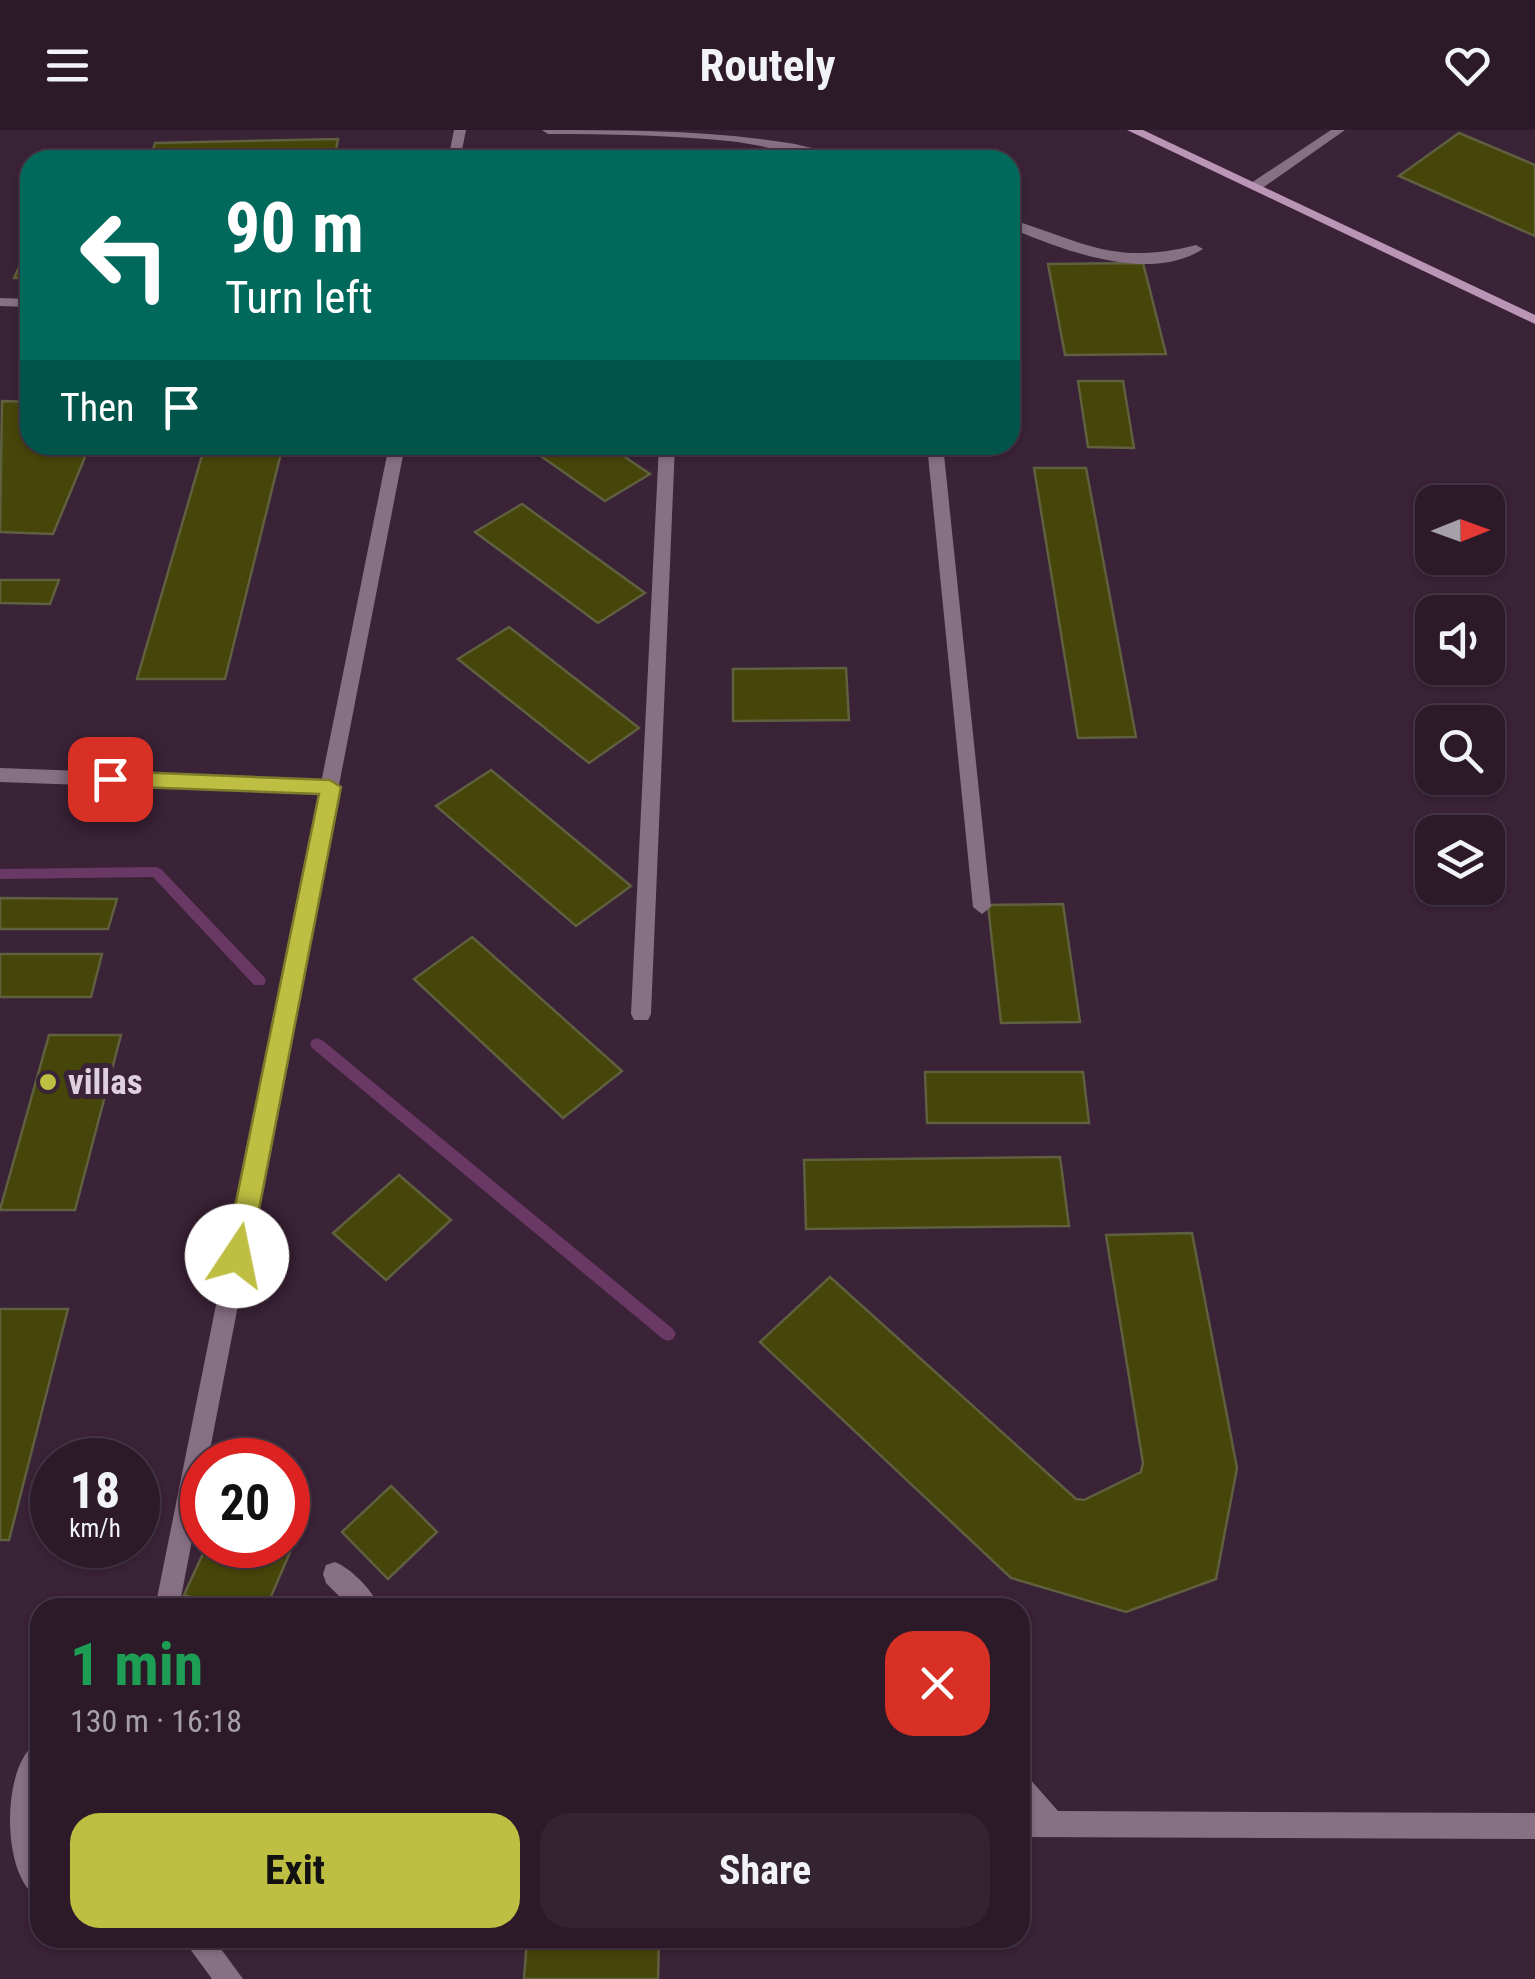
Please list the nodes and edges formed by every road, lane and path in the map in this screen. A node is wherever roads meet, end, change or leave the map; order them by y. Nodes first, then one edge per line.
1 (548, 130) edge
2 (1133, 130) edge
3 (1339, 130) edge
4 (812, 150) edge
5 (1256, 186) junction
6 (1020, 227) edge
7 (1196, 249) dead end
8 (1535, 320) edge
9 (395, 455) edge
10 (667, 455) edge
11 (936, 455) edge
12 (0, 774) edge
13 (330, 787) junction
14 (982, 906) dead end
15 (641, 1014) dead end
16 (335, 1574) dead end
17 (170, 1598) edge
18 (358, 1598) edge
19 (30, 1778) edge
20 (1030, 1799) edge
21 (1030, 1824) edge
22 (1052, 1824) junction
23 (1535, 1826) edge
24 (9, 1832) edge
25 (30, 1869) edge
26 (204, 1948) edge
27 (230, 1979) edge

1 - 4 street
2 - 5 main road
3 - 5 street
5 - 8 main road
6 - 7 street
9 - 13 street
10 - 15 street
11 - 14 street
12 - 13 street
13 - 17 street
16 - 18 street
19 - 24 street
20 - 22 street
21 - 22 street
22 - 23 street
24 - 25 street
26 - 27 street

